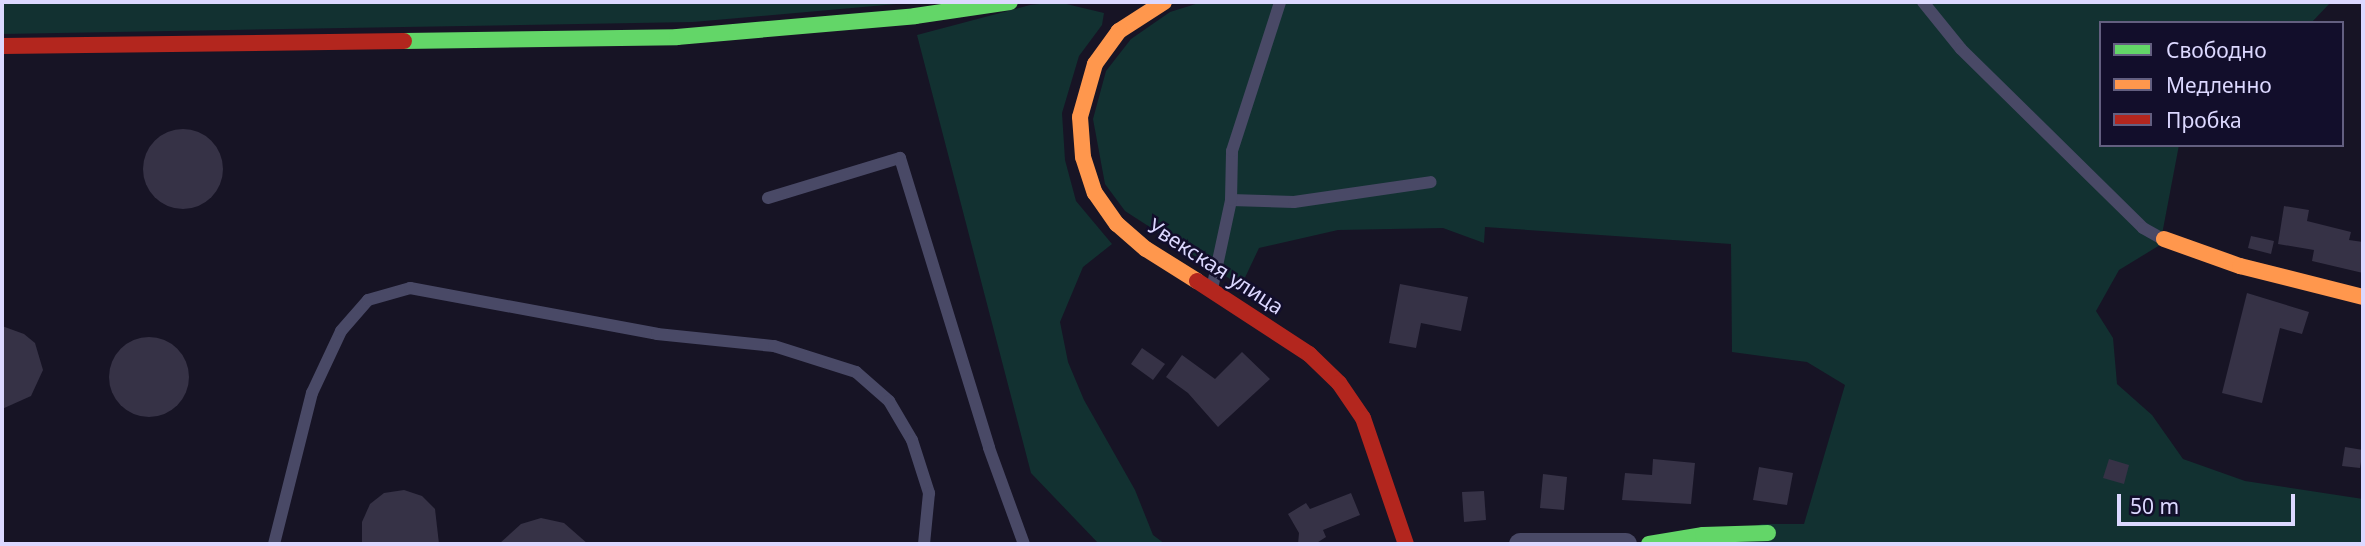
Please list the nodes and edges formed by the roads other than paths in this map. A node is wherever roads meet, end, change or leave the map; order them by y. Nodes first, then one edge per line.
1 (1010, 2) edge
2 (1164, 2) edge
3 (1280, 2) edge
4 (1923, 2) edge
5 (2, 46) edge
6 (1431, 182) dead end
7 (768, 198) dead end
8 (1231, 200) junction
9 (2164, 239) joint
10 (1211, 292) junction
11 (2363, 297) edge
12 (1768, 533) dead end
13 (274, 544) edge
14 (924, 544) edge
15 (1024, 544) edge
16 (1406, 544) edge
17 (1520, 544) edge
18 (1625, 544) edge
19 (1649, 544) edge

1 - 5 street
2 - 10 street, Увекская улица
3 - 8 lane
4 - 9 lane
6 - 8 lane
7 - 15 lane
8 - 10 lane
9 - 11 street
10 - 16 street, Увекская улица
12 - 19 street
13 - 14 lane
17 - 18 street

